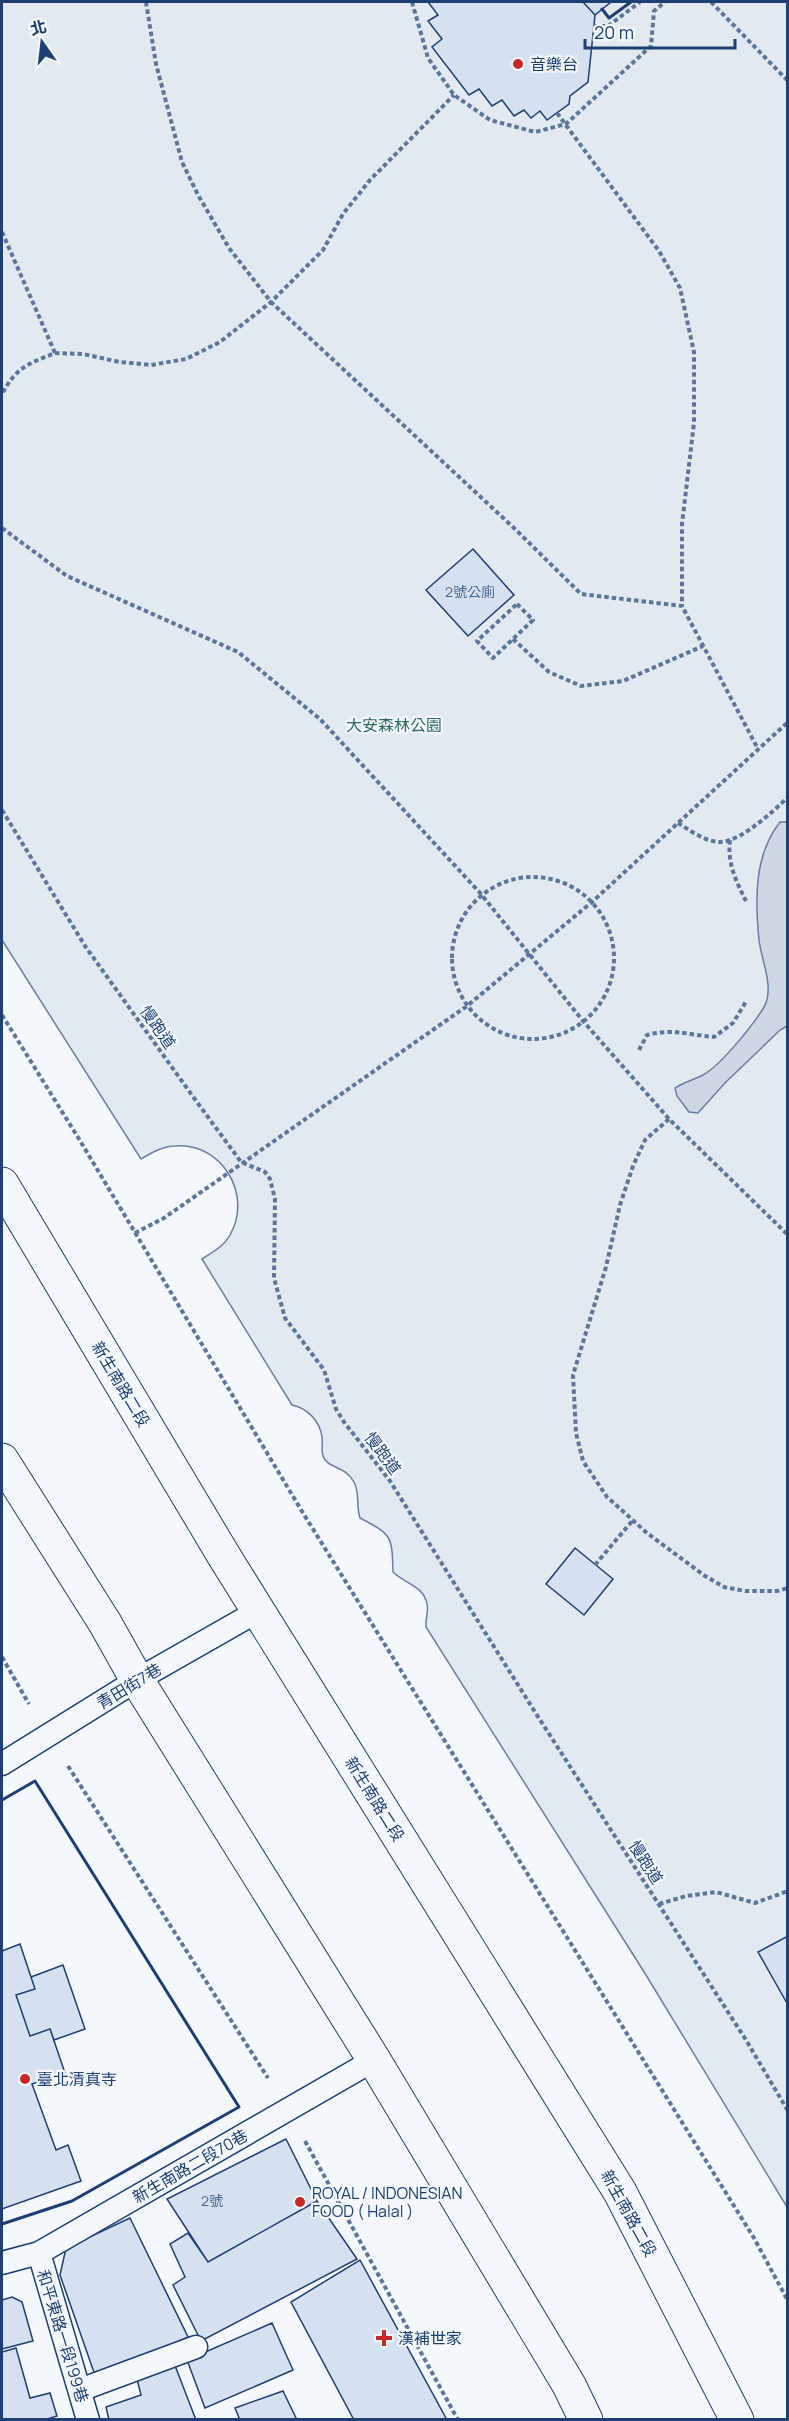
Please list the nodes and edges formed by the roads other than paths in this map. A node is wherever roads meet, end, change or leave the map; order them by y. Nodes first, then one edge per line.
1 (2, 1184) edge
2 (2, 1460) edge
3 (258, 1611) junction
4 (137, 1680) junction
5 (2, 1764) edge
6 (374, 2060) junction
7 (39, 2253) junction
8 (2, 2263) edge
9 (196, 2348) dead end
10 (80, 2390) junction
11 (88, 2420) edge
12 (586, 2420) edge
13 (737, 2420) edge

1 - 3 main road, 新生南路二段
2 - 4 main road
3 - 4 lane, 青田街7巷
3 - 13 main road, 新生南路二段
4 - 5 lane, 青田街7巷
4 - 6 main road
6 - 7 lane, 新生南路二段70巷
6 - 12 main road
7 - 8 lane, 新生南路二段70巷
7 - 10 lane, 和平東路一段199巷
9 - 10 lane
10 - 11 lane, 和平東路一段199巷

